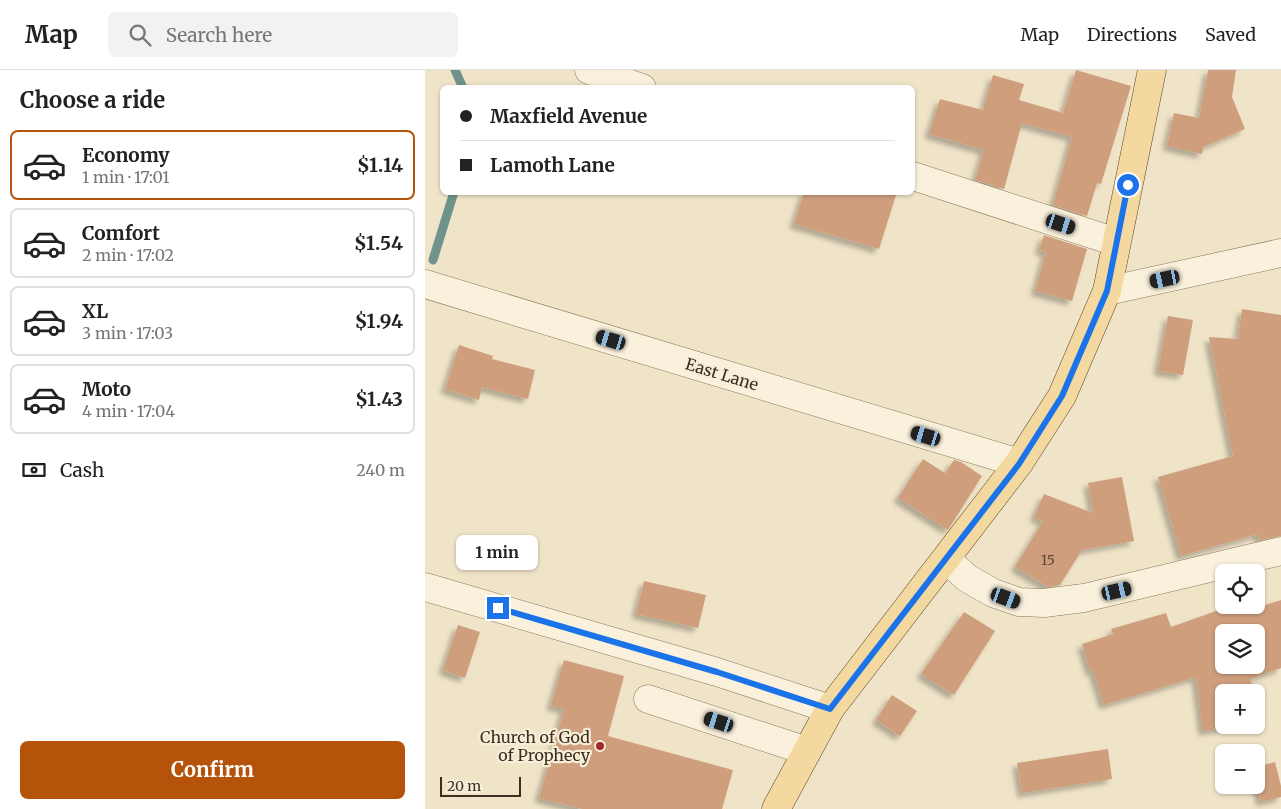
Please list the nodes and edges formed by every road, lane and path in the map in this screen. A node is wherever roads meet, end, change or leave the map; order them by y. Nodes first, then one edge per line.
1 (589, 70) edge
2 (1152, 70) edge
3 (633, 85) edge
4 (915, 177) edge
5 (1116, 242) junction
6 (1281, 253) edge
7 (425, 284) edge
8 (1107, 291) junction
9 (1019, 464) junction
10 (1281, 551) edge
11 (946, 559) junction
12 (425, 587) edge
13 (648, 699) dead end
14 (830, 709) junction
15 (807, 751) junction
16 (776, 809) edge

1 - 3 street
2 - 5 main road
4 - 5 street
5 - 8 main road
6 - 8 street
7 - 9 street, East Lane
8 - 9 main road
9 - 11 main road
10 - 11 street
11 - 14 main road
12 - 14 street
13 - 15 street
14 - 15 main road
15 - 16 main road

